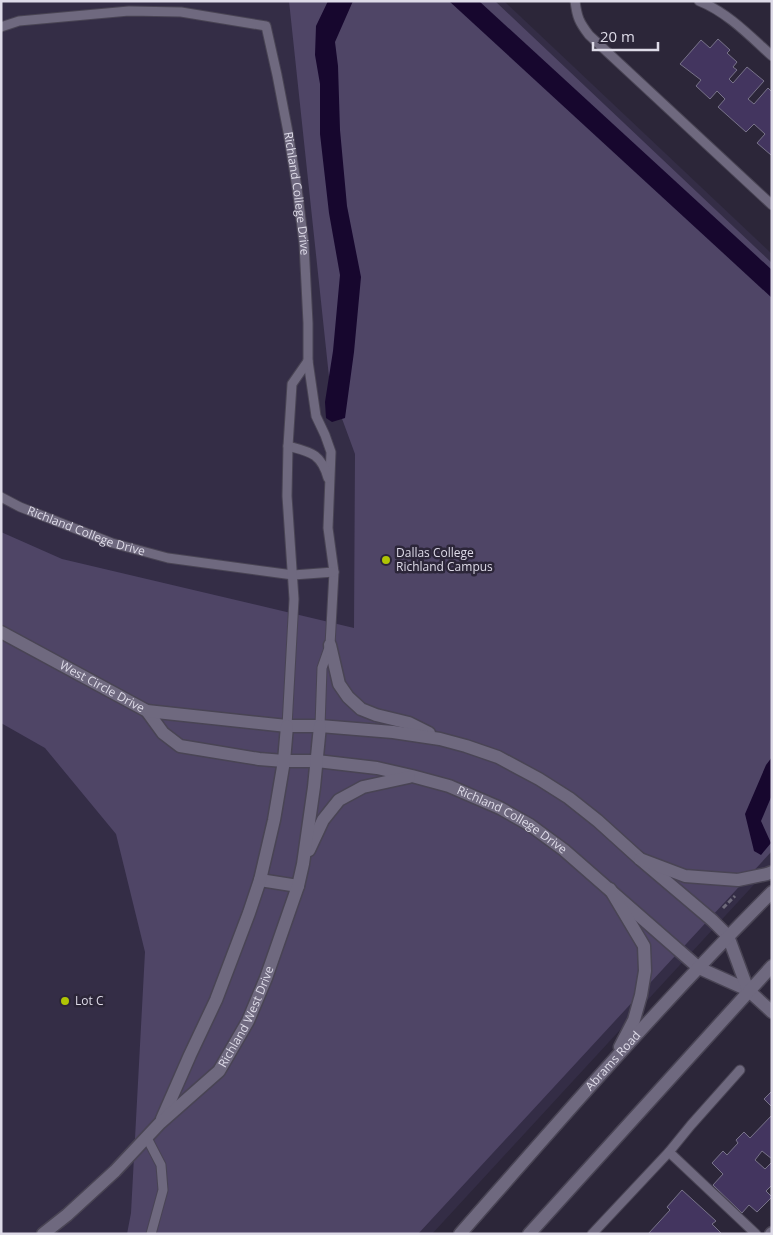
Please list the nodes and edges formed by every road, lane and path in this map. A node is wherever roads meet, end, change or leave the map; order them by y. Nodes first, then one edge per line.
1 (575, 1) edge
2 (699, 1) edge
3 (1, 27) edge
4 (772, 56) edge
5 (772, 205) edge
6 (308, 361) junction
7 (288, 446) junction
8 (330, 487) junction
9 (1, 497) edge
10 (334, 572) junction
11 (292, 575) junction
12 (1, 632) edge
13 (330, 645) junction
14 (147, 711) junction
15 (287, 726) junction
16 (320, 726) junction
17 (440, 739) junction
18 (284, 761) junction
19 (317, 761) junction
20 (412, 776) junction
21 (640, 859) junction
22 (303, 864) junction
23 (772, 872) edge
24 (260, 880) junction
25 (298, 886) junction
26 (610, 889) junction
27 (738, 892) dead end
28 (772, 892) edge
29 (722, 908) dead end
30 (728, 936) junction
31 (772, 966) edge
32 (699, 968) junction
33 (748, 990) junction
34 (772, 1012) edge
35 (610, 1064) junction
36 (740, 1070) dead end
37 (160, 1123) junction
38 (147, 1138) junction
39 (669, 1152) junction
40 (43, 1234) edge
41 (151, 1234) edge
42 (460, 1234) edge
43 (529, 1234) edge
44 (592, 1234) edge
45 (756, 1234) edge

1 - 5 lane
2 - 4 lane
3 - 6 lane, Richland College Drive
6 - 7 lane
6 - 8 lane, Richland College Drive
7 - 8 lane, Richland College Drive
7 - 11 lane
8 - 10 lane, Richland College Drive
9 - 11 lane, Richland College Drive
10 - 11 lane, Richland College Drive
10 - 13 lane, Richland College Drive
11 - 15 lane
12 - 14 street, West Circle Drive
13 - 16 lane, Richland College Drive
13 - 17 street, Richland College Drive
14 - 15 street, Richland College Drive
14 - 18 street, West Circle Drive
15 - 16 street, Richland College Drive
15 - 18 street, Richland West Drive
16 - 17 street, Richland College Drive
16 - 19 street, Richland West Drive
17 - 21 street, Richland College Drive
18 - 19 street, Richland College Drive
18 - 24 street, Richland West Drive
19 - 20 street, Richland College Drive
19 - 22 street, Richland West Drive
20 - 22 street
20 - 26 street, Richland College Drive
21 - 23 street
21 - 30 street, Richland College Drive
22 - 25 street, Richland West Drive
24 - 25 street
24 - 37 street, Richland West Drive
25 - 37 street, Richland West Drive
26 - 32 street, Richland College Drive
26 - 35 street
27 - 29 path
28 - 30 street, Abrams Road
30 - 32 street, Abrams Road
30 - 33 street, Richland College Drive
31 - 33 street
32 - 33 street, Richland College Drive
32 - 35 street, Abrams Road
33 - 34 street
33 - 43 street
35 - 42 street, Abrams Road
36 - 39 lane
37 - 38 street, Richland West Drive
38 - 40 street, Richland West Drive
38 - 41 lane
39 - 44 lane
39 - 45 lane

